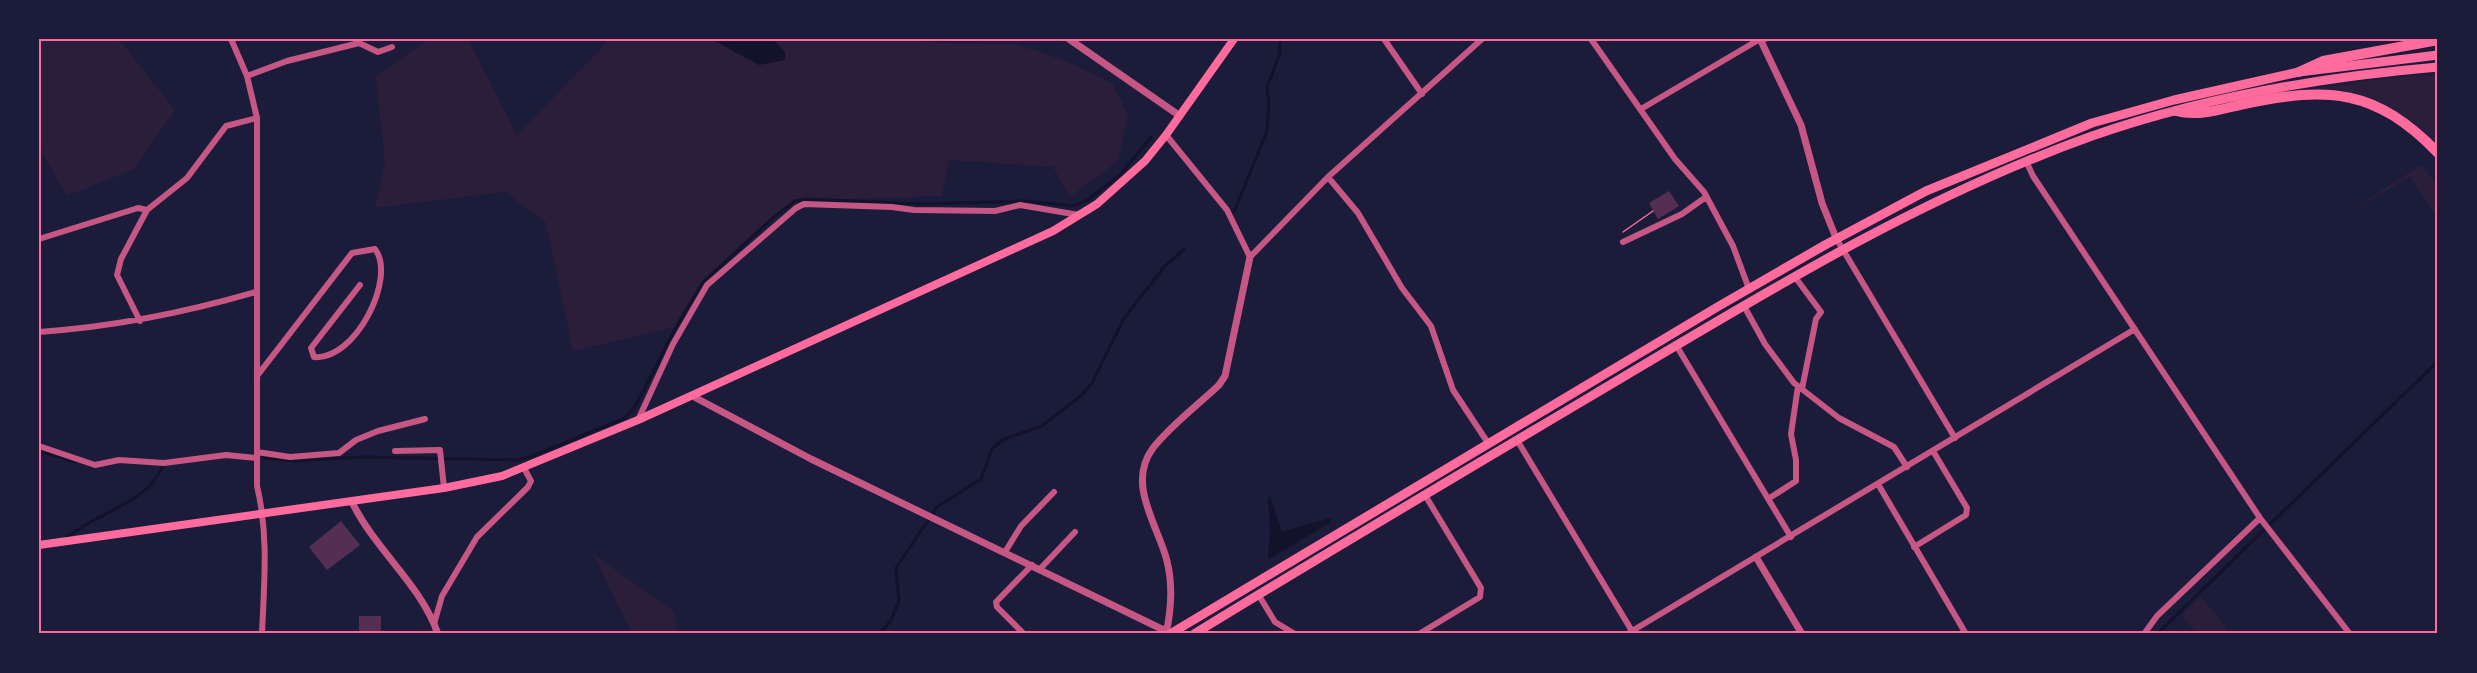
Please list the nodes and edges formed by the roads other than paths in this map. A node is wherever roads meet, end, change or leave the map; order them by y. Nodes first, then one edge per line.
1 (231, 39) edge
2 (1069, 39) edge
3 (1234, 39) edge
4 (1384, 39) edge
5 (1482, 39) edge
6 (1591, 39) edge
7 (1762, 40) edge
8 (2438, 40) edge
9 (392, 47) dead end
10 (2438, 55) edge
11 (2438, 67) edge
12 (2299, 72) junction
13 (247, 76) junction
14 (1422, 94) junction
15 (1641, 109) junction
16 (2176, 111) junction
17 (1180, 116) junction
18 (257, 118) junction
19 (1166, 135) junction
20 (2438, 153) edge
21 (2026, 161) junction
22 (1328, 177) junction
23 (1706, 197) junction
24 (147, 210) junction
25 (1079, 215) junction
26 (1836, 238) junction
27 (39, 239) edge
28 (1623, 242) dead end
29 (1843, 250) junction
30 (1250, 257) junction
31 (1795, 277) junction
32 (360, 285) dead end
33 (1749, 289) junction
34 (256, 292) junction
35 (1744, 306) junction
36 (140, 321) junction
37 (2135, 330) junction
38 (39, 332) edge
39 (1676, 345) junction
40 (257, 376) junction
41 (1800, 388) junction
42 (696, 398) dead end
43 (424, 419) dead end
44 (639, 420) junction
45 (1955, 438) junction
46 (1517, 440) junction
47 (1488, 443) junction
48 (39, 446) edge
49 (395, 451) dead end
50 (1933, 451) junction
51 (257, 455) junction
52 (1907, 467) junction
53 (524, 468) junction
54 (1878, 484) junction
55 (444, 488) junction
56 (1054, 492) dead end
57 (1425, 495) junction
58 (1768, 499) junction
59 (352, 502) junction
60 (264, 513) junction
61 (2262, 520) junction
62 (1075, 532) dead end
63 (1791, 537) junction
64 (40, 543) edge
65 (1914, 547) junction
66 (1005, 552) junction
67 (1756, 557) junction
68 (1036, 567) junction
69 (1258, 594) junction
70 (434, 624) junction
71 (1169, 633) edge
72 (1630, 633) edge
73 (262, 634) edge
74 (438, 634) edge
75 (1024, 634) edge
76 (1194, 634) edge
77 (1295, 634) edge
78 (1419, 634) edge
79 (1802, 634) edge
80 (1966, 634) edge
81 (2144, 634) edge
82 (2350, 634) edge

1 - 13 street
2 - 17 street
3 - 17 main road
4 - 14 street
5 - 14 street
6 - 15 street
7 - 15 street
7 - 26 street
8 - 12 highway
9 - 13 street
10 - 12 highway
11 - 16 highway
12 - 26 highway
13 - 18 street
14 - 22 street
15 - 23 street
16 - 20 highway
16 - 21 highway
17 - 19 main road
18 - 24 street
18 - 34 street
19 - 25 main road
19 - 30 street
21 - 29 highway
21 - 37 street
22 - 30 street
22 - 47 street
23 - 28 street
23 - 33 street
24 - 27 street
24 - 36 street
25 - 44 main road
25 - 44 street
26 - 29 street
26 - 33 highway
29 - 31 highway
29 - 45 street
30 - 71 street
31 - 35 highway
31 - 41 street
32 - 40 street
33 - 47 highway
34 - 36 street
34 - 40 street
35 - 39 highway
35 - 41 street
36 - 38 street
37 - 45 street
37 - 61 street
39 - 46 highway
39 - 58 street
40 - 51 street
41 - 52 street
41 - 58 street
42 - 66 street
43 - 51 street
44 - 53 main road
45 - 50 street
46 - 57 highway
46 - 72 street
47 - 71 highway
48 - 51 street
49 - 55 street
50 - 52 street
50 - 65 street
51 - 60 street
52 - 54 street
53 - 55 main road
53 - 70 street
54 - 63 street
54 - 65 street
55 - 59 main road
56 - 66 street
57 - 69 highway
57 - 78 street
58 - 63 street
59 - 60 main road
59 - 70 street
60 - 64 main road
60 - 73 street
61 - 81 street
61 - 82 street
62 - 68 street
63 - 67 street
65 - 80 street
66 - 68 street
67 - 72 street
67 - 79 street
68 - 71 street
68 - 75 street
69 - 76 highway
69 - 77 street
70 - 74 street

